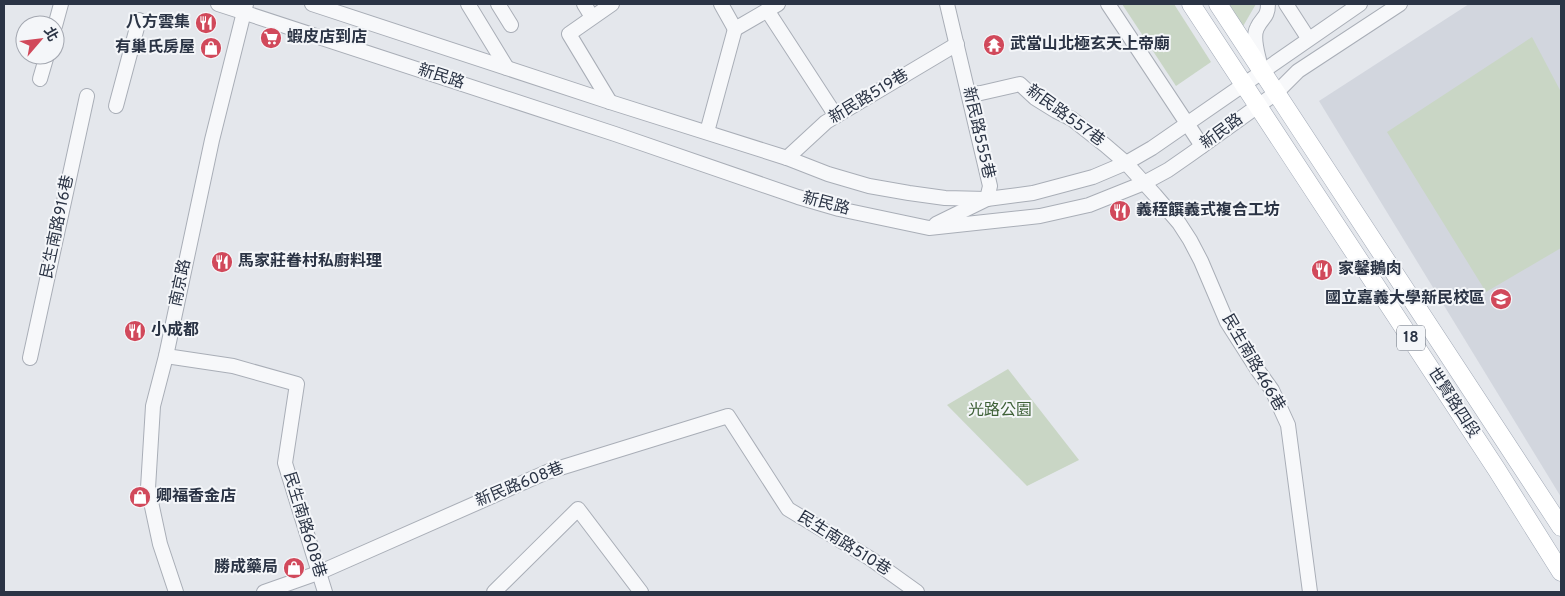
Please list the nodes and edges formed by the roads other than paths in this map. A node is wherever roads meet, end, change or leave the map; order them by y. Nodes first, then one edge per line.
1 (218, 4) edge
2 (312, 4) edge
3 (468, 4) edge
4 (498, 4) edge
5 (584, 4) edge
6 (612, 4) edge
7 (721, 4) edge
8 (947, 4) edge
9 (1108, 4) edge
10 (1191, 4) edge
11 (1218, 4) edge
12 (1268, 4) edge
13 (1286, 4) edge
14 (1360, 4) edge
15 (1400, 4) edge
16 (773, 7) edge
17 (245, 8) edge
18 (592, 17) junction
19 (139, 20) dead end
20 (511, 25) dead end
21 (735, 29) junction
22 (1308, 38) junction
23 (957, 44) junction
24 (44, 65) edge
25 (507, 68) junction
26 (1262, 72) junction
27 (40, 79) dead end
28 (1243, 84) junction
29 (1276, 93) junction
30 (969, 94) junction
31 (87, 96) dead end
32 (610, 102) junction
33 (116, 106) dead end
34 (1258, 106) junction
35 (836, 116) junction
36 (1186, 124) junction
37 (707, 132) junction
38 (1202, 146) junction
39 (787, 158) junction
40 (1126, 164) junction
41 (1144, 183) junction
42 (987, 199) junction
43 (929, 228) junction
44 (166, 356) junction
45 (30, 358) dead end
46 (728, 416) joint
47 (1561, 527) edge
48 (1561, 572) edge
49 (318, 573) junction
50 (176, 592) edge
51 (265, 592) edge
52 (325, 592) edge
53 (494, 592) edge
54 (641, 592) edge
55 (917, 592) edge
56 (1310, 592) edge

1 - 17 street, 新民路
2 - 25 street, 新民路
3 - 25 street
4 - 20 street
5 - 18 street
6 - 18 street
7 - 21 street
8 - 23 street, 新民路555巷
9 - 36 street
10 - 28 main road, 18
11 - 26 main road, 18
12 - 26 street
13 - 22 street
14 - 22 street, 新民路
15 - 29 street, 新民路
16 - 21 street
16 - 35 street
17 - 43 street, 新民路
17 - 44 street, 南京路
18 - 32 street
19 - 33 street
21 - 37 street
22 - 26 street, 新民路
23 - 30 street, 新民路555巷
23 - 35 street, 新民路519巷
24 - 27 street
25 - 32 street, 新民路
26 - 28 street, 新民路
26 - 29 main road, 世賢路四段 / 18
28 - 34 main road, 世賢路四段 / 18
28 - 36 street, 新民路
29 - 34 street, 新民路
29 - 47 main road, 世賢路四段 / 18
30 - 40 street, 新民路557巷
30 - 42 street, 新民路555巷
31 - 45 street, 民生南路916巷
32 - 37 street, 新民路
34 - 38 street, 新民路
34 - 48 main road, 世賢路四段 / 18
35 - 39 street, 新民路519巷
36 - 38 street
36 - 40 street, 新民路
37 - 39 street, 新民路
38 - 41 street, 新民路
39 - 42 street, 新民路
40 - 41 street, 民生南路466巷
40 - 42 street, 新民路
41 - 43 street, 新民路
41 - 56 street, 民生南路466巷
42 - 43 street, 新民路555巷
44 - 49 street, 民生南路608巷
44 - 50 street, 南京路
46 - 49 street, 新民路608巷
46 - 55 street, 民生南路510巷
49 - 51 street, 新民路608巷
49 - 52 street, 民生南路608巷
53 - 54 street

